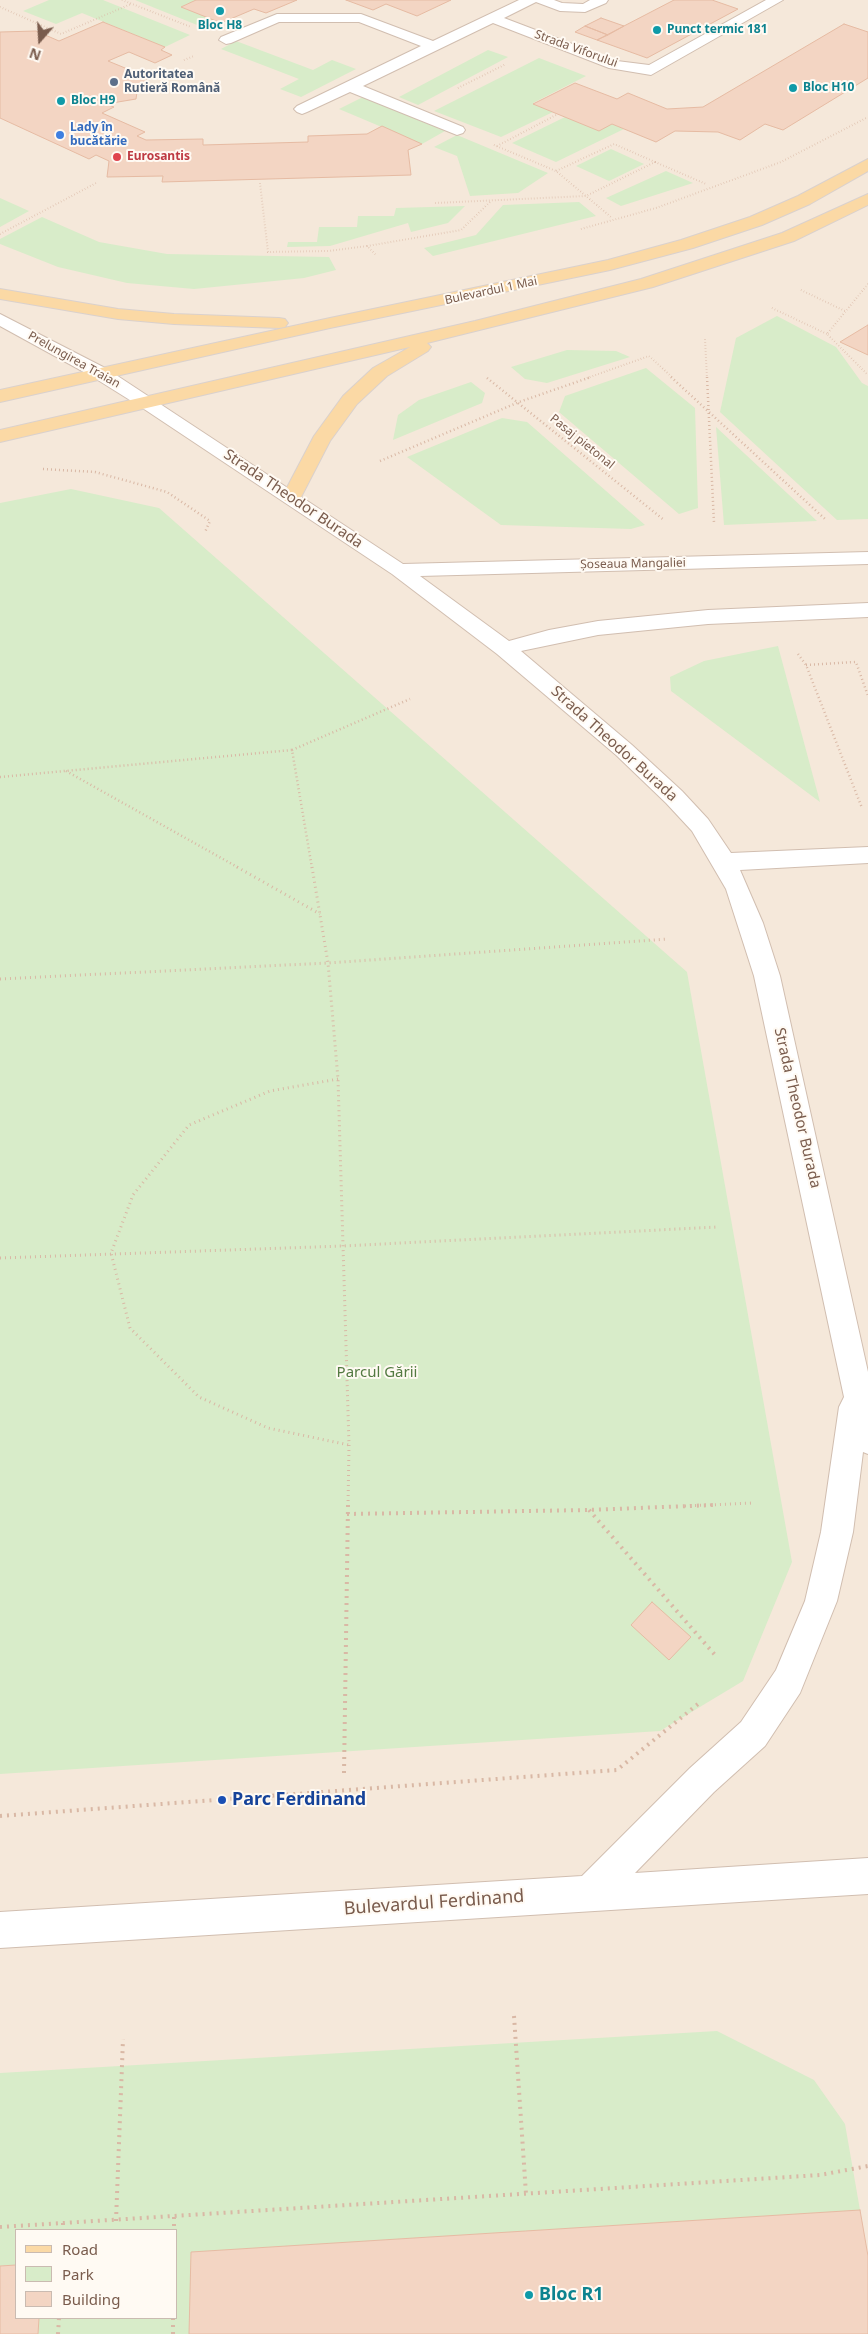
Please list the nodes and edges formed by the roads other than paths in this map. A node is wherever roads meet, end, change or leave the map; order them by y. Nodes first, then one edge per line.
1 (530, 0) edge
2 (541, 0) edge
3 (601, 0) edge
4 (776, 0) edge
5 (492, 18) junction
6 (226, 40) road end
7 (434, 46) junction
8 (350, 86) junction
9 (302, 110) dead end
10 (457, 130) dead end
11 (868, 164) edge
12 (868, 200) edge
13 (0, 294) edge
14 (0, 319) edge
15 (330, 323) junction
16 (475, 326) junction
17 (100, 373) junction
18 (0, 396) edge
19 (148, 403) junction
20 (0, 436) edge
21 (292, 497) junction
22 (868, 558) edge
23 (399, 570) junction
24 (868, 610) edge
25 (506, 649) junction
26 (868, 855) edge
27 (724, 862) junction
28 (856, 1388) junction
29 (868, 1440) edge
30 (868, 1876) edge
31 (590, 1893) junction
32 (0, 1930) edge

1 - 5 street
2 - 3 street
4 - 5 street, Strada Viforului
5 - 7 street
6 - 7 street
7 - 8 street
8 - 9 street
8 - 10 street
11 - 15 main road, Bulevardul 1 Mai
12 - 16 main road, Bulevardul 1 Mai
13 - 15 main road
14 - 17 street, Prelungirea Traian
15 - 17 main road, Bulevardul 1 Mai
16 - 19 main road, Bulevardul 1 Mai
16 - 21 main road
17 - 18 main road, Bulevardul 1 Mai
17 - 19 street, Prelungirea Traian
19 - 20 main road, Bulevardul 1 Mai
19 - 21 street, Strada Theodor Burada
21 - 23 street, Strada Theodor Burada
22 - 23 street, Șoseaua Mangaliei
23 - 25 street, Strada Theodor Burada
24 - 25 street
25 - 27 street, Strada Theodor Burada
26 - 27 street
27 - 28 street, Strada Theodor Burada
28 - 29 street, Strada Theodor Burada
28 - 31 street
30 - 31 street, Bulevardul Ferdinand
31 - 32 street, Bulevardul Ferdinand

